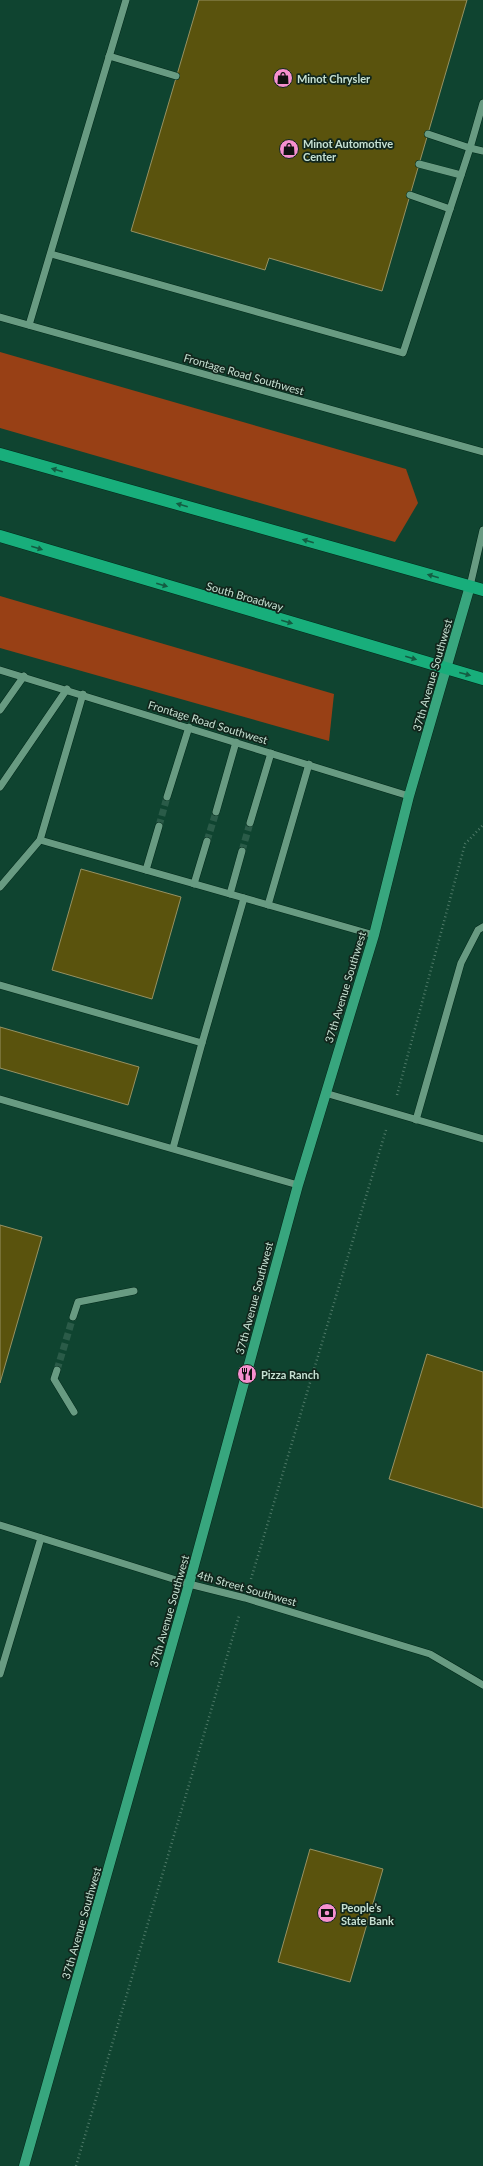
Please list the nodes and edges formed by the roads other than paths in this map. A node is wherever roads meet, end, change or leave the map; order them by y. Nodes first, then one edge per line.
1 (126, 0) edge
2 (109, 56) junction
3 (176, 76) dead end
4 (483, 103) edge
5 (428, 134) dead end
6 (470, 148) junction
7 (483, 151) edge
8 (419, 164) dead end
9 (461, 175) junction
10 (410, 195) dead end
11 (450, 209) junction
12 (51, 254) junction
13 (0, 317) edge
14 (29, 325) junction
15 (483, 452) edge
16 (0, 454) edge
17 (483, 530) edge
18 (0, 536) edge
19 (470, 586) junction
20 (483, 590) edge
21 (447, 669) junction
22 (0, 670) edge
23 (24, 676) junction
24 (483, 679) edge
25 (67, 690) junction
26 (83, 694) junction
27 (0, 710) edge
28 (188, 727) junction
29 (236, 742) junction
30 (271, 753) junction
31 (309, 764) junction
32 (0, 787) edge
33 (409, 796) junction
34 (167, 798) tunnel mouth
35 (216, 812) tunnel mouth
36 (250, 823) tunnel mouth
37 (158, 826) tunnel mouth
38 (40, 840) junction
39 (207, 841) tunnel mouth
40 (242, 851) tunnel mouth
41 (146, 870) junction
42 (194, 884) junction
43 (0, 887) edge
44 (230, 894) junction
45 (244, 898) junction
46 (268, 904) junction
47 (483, 928) edge
48 (374, 935) junction
49 (0, 986) edge
50 (202, 1042) junction
51 (325, 1093) junction
52 (0, 1099) edge
53 (416, 1120) junction
54 (483, 1139) edge
55 (173, 1148) junction
56 (298, 1185) junction
57 (134, 1291) dead end
58 (74, 1317) tunnel mouth
59 (57, 1370) tunnel mouth
60 (74, 1412) dead end
61 (0, 1525) edge
62 (41, 1538) junction
63 (190, 1584) junction
64 (0, 1674) edge
65 (483, 1685) edge
66 (24, 2166) edge

1 - 2 street
2 - 3 street
2 - 12 street
4 - 6 street
5 - 6 street
6 - 7 street
6 - 9 street
8 - 9 street
9 - 11 street
10 - 11 street
11 - 12 street
12 - 14 street
13 - 14 street, Frontage Road Southwest
14 - 15 street, Frontage Road Southwest
19 -> 16 highway
17 - 19 street, 37th Avenue Southwest
18 -> 21 highway, South Broadway
19 - 20 highway
19 - 21 main road, 37th Avenue Southwest
21 -> 24 highway, South Broadway
21 - 33 main road, 37th Avenue Southwest
22 - 23 street, Frontage Road Southwest
23 - 25 street, Frontage Road Southwest
23 - 27 street
25 - 26 street, Frontage Road Southwest
25 - 32 street
26 - 28 street, Frontage Road Southwest
26 - 38 street
28 - 29 street, Frontage Road Southwest
28 - 34 street
29 - 30 street, Frontage Road Southwest
29 - 35 street
30 - 31 street, Frontage Road Southwest
30 - 36 street
31 - 33 street, Frontage Road Southwest
31 - 46 street
33 - 48 main road, 37th Avenue Southwest
37 - 41 street
38 - 41 street
38 - 43 street
39 - 42 street
40 - 44 street
41 - 42 street
42 - 44 street
44 - 45 street
45 - 46 street
45 - 50 street
46 - 48 street
47 - 53 street
48 - 51 main road, 37th Avenue Southwest
49 - 50 street
50 - 55 street
51 - 53 street
51 - 56 main road, 37th Avenue Southwest
52 - 55 street
53 - 54 street
55 - 56 street
56 - 63 main road, 37th Avenue Southwest
57 - 58 street
59 - 60 street
61 - 62 street, 4th Street Southwest
62 - 63 street, 4th Street Southwest
62 - 64 street
63 - 65 street, 4th Street Southwest
63 - 66 main road, 37th Avenue Southwest

